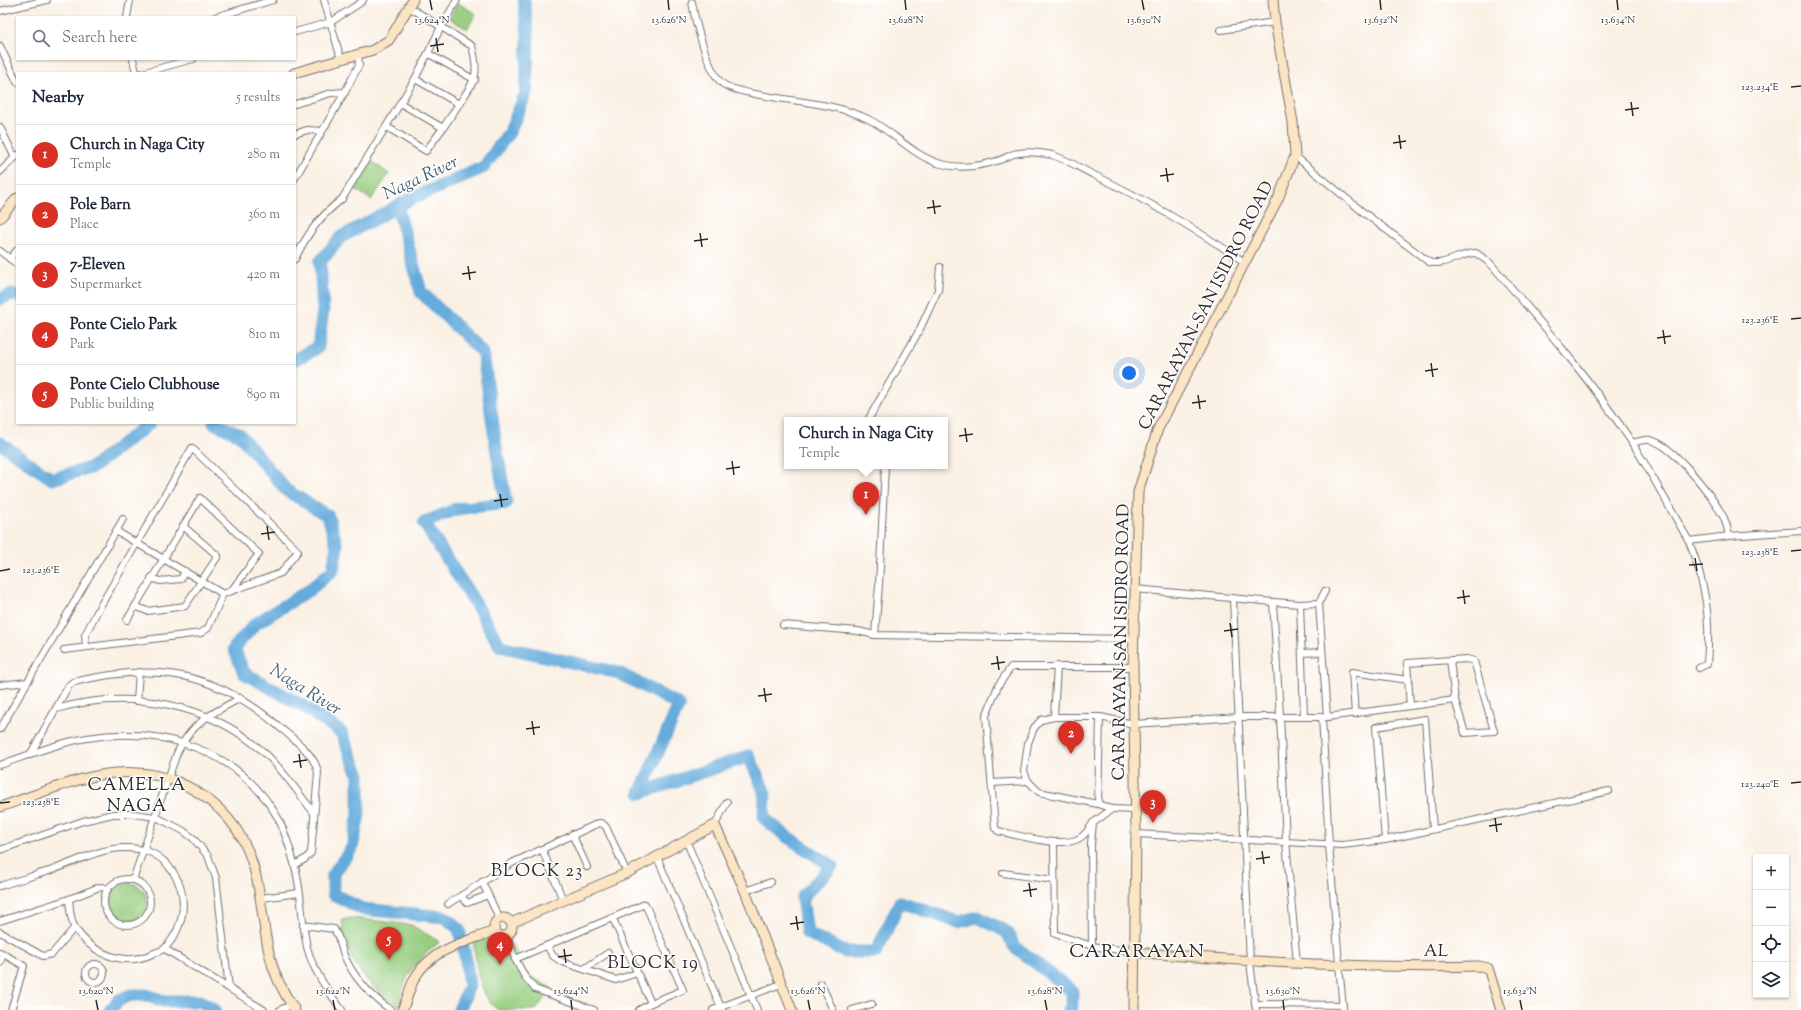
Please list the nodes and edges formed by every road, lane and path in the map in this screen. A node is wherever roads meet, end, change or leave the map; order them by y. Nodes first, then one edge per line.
1 (47, 0) edge
2 (131, 0) edge
3 (273, 0) edge
4 (324, 0) edge
5 (363, 0) edge
6 (457, 0) edge
7 (1273, 0) edge
8 (692, 2) dead end
9 (411, 3) edge
10 (0, 11) edge
11 (127, 16) edge
12 (218, 16) edge
13 (331, 22) junction
14 (1276, 22) junction
15 (441, 28) junction
16 (1221, 30) dead end
17 (296, 32) edge
18 (0, 46) edge
19 (358, 53) junction
20 (429, 54) junction
21 (340, 59) junction
22 (133, 60) edge
23 (190, 60) edge
24 (136, 72) edge
25 (146, 72) edge
26 (296, 72) edge
27 (415, 79) junction
28 (16, 80) edge
29 (475, 80) junction
30 (345, 92) junction
31 (400, 103) junction
32 (296, 104) edge
33 (459, 104) junction
34 (0, 127) edge
35 (387, 127) junction
36 (443, 128) junction
37 (322, 131) junction
38 (296, 134) edge
39 (16, 156) edge
40 (1294, 156) junction
41 (298, 168) edge
42 (0, 172) edge
43 (16, 199) edge
44 (0, 218) edge
45 (0, 251) edge
46 (16, 251) edge
47 (296, 257) edge
48 (10, 259) junction
49 (16, 263) edge
50 (1246, 263) junction
51 (940, 267) dead end
52 (870, 417) edge
53 (1632, 443) junction
54 (885, 469) edge
55 (123, 519) dead end
56 (183, 526) junction
57 (116, 531) junction
58 (1801, 531) edge
59 (1729, 536) junction
60 (1689, 541) junction
61 (137, 543) junction
62 (163, 558) junction
63 (185, 571) junction
64 (151, 578) junction
65 (202, 581) junction
66 (1136, 589) junction
67 (231, 591) junction
68 (1325, 591) dead end
69 (223, 594) junction
70 (1233, 599) junction
71 (1273, 602) junction
72 (1319, 602) junction
73 (1300, 604) junction
74 (135, 606) junction
75 (127, 620) dead end
76 (783, 625) dead end
77 (875, 635) junction
78 (1134, 639) junction
79 (86, 647) junction
80 (64, 650) dead end
81 (1322, 652) junction
82 (1302, 653) junction
83 (1450, 660) junction
84 (1056, 666) junction
85 (1133, 667) junction
86 (1699, 668) dead end
87 (139, 672) junction
88 (1409, 680) junction
89 (27, 682) junction
90 (0, 685) edge
91 (241, 698) junction
92 (1455, 700) junction
93 (137, 701) junction
94 (1410, 706) junction
95 (56, 709) junction
96 (1355, 714) junction
97 (206, 716) junction
98 (1100, 716) junction
99 (1280, 716) junction
100 (1304, 716) junction
101 (1324, 716) junction
102 (1054, 717) junction
103 (1239, 718) junction
104 (1134, 724) junction
105 (0, 729) edge
106 (182, 742) junction
107 (30, 755) junction
108 (0, 764) edge
109 (168, 777) junction
110 (1028, 781) junction
111 (992, 783) junction
112 (1609, 790) dead end
113 (727, 802) dead end
114 (1098, 804) junction
115 (0, 807) edge
116 (1112, 809) junction
117 (1136, 810) junction
118 (314, 813) junction
119 (156, 817) junction
120 (1093, 823) junction
121 (715, 825) junction
122 (1433, 829) junction
123 (572, 834) junction
124 (1136, 834) junction
125 (686, 840) junction
126 (1244, 840) junction
127 (1385, 840) junction
128 (1286, 841) junction
129 (1054, 842) junction
130 (1329, 844) junction
131 (145, 849) junction
132 (542, 849) junction
133 (0, 850) edge
134 (657, 857) junction
135 (295, 865) junction
136 (587, 867) dead end
137 (627, 873) junction
138 (1003, 873) dead end
139 (133, 880) junction
140 (1054, 880) junction
141 (482, 882) junction
142 (771, 882) dead end
143 (0, 886) edge
144 (108, 889) junction
145 (745, 891) junction
146 (299, 893) junction
147 (488, 895) junction
148 (461, 896) junction
149 (261, 898) junction
150 (69, 899) junction
151 (563, 900) junction
152 (448, 904) dead end
153 (499, 918) junction
154 (613, 919) junction
155 (0, 920) edge
156 (511, 923) junction
157 (303, 925) junction
158 (74, 927) junction
159 (494, 931) junction
160 (0, 932) edge
161 (507, 935) junction
162 (547, 946) junction
163 (1092, 946) junction
164 (165, 948) junction
165 (608, 952) dead end
166 (1134, 952) junction
167 (1, 953) edge
168 (101, 953) junction
169 (515, 959) junction
170 (1250, 962) junction
171 (0, 963) edge
172 (1297, 963) junction
173 (96, 964) dead end
174 (1340, 965) junction
175 (584, 969) junction
176 (637, 973) junction
177 (781, 984) junction
178 (821, 984) dead end
179 (229, 988) junction
180 (751, 996) junction
181 (651, 1003) junction
182 (872, 1004) dead end
183 (293, 1007) edge
184 (1255, 1007) edge
185 (1299, 1007) edge
186 (1343, 1007) edge
187 (722, 1008) edge
188 (11, 1010) edge
189 (264, 1010) edge
190 (280, 1010) edge
191 (342, 1010) edge
192 (391, 1010) edge
193 (402, 1010) edge
194 (594, 1010) edge
195 (639, 1010) edge
196 (713, 1010) edge
197 (757, 1010) edge
198 (792, 1010) edge
199 (832, 1010) edge
200 (852, 1010) edge
201 (1134, 1010) edge
202 (1501, 1010) edge

1 - 10 street
2 - 11 street
3 - 12 street
4 - 13 street
5 - 13 street
6 - 15 street
7 - 14 street, CARARAYAN-SAN ISIDRO ROAD
8 - 50 street
9 - 15 street
9 - 19 street
13 - 17 street
13 - 21 street
14 - 16 street
14 - 40 street, CARARAYAN-SAN ISIDRO ROAD
15 - 20 street
15 - 29 street
18 - 28 street
19 - 21 street
19 - 30 street
20 - 27 street
20 - 29 street
21 - 26 street
22 - 24 street
23 - 25 street
27 - 31 street
27 - 33 street
29 - 33 street
30 - 32 street
30 - 37 street
31 - 35 street
31 - 36 street
33 - 36 street
34 - 39 street
35 - 36 street
35 - 47 street
37 - 38 street
37 - 41 street
39 - 42 street
40 - 50 street, CARARAYAN-SAN ISIDRO ROAD
40 - 53 street
43 - 44 street
45 - 48 street
46 - 48 street
48 - 49 street
50 - 66 street, CARARAYAN-SAN ISIDRO ROAD
51 - 52 street
53 - 59 street
53 - 60 street
54 - 77 street
55 - 57 street
56 - 62 street
56 - 65 street
56 - 67 street
57 - 61 street
57 - 89 street
58 - 59 street
59 - 60 street
60 - 86 street
61 - 62 street
61 - 67 street
61 - 79 street
62 - 63 street
62 - 64 street
63 - 64 street
63 - 65 street
64 - 74 street
65 - 69 street
65 - 74 street
66 - 70 street
66 - 78 street, CARARAYAN-SAN ISIDRO ROAD
67 - 69 street
68 - 72 street
69 - 79 street
70 - 71 street
70 - 103 street
71 - 73 street
71 - 99 street
72 - 73 street
72 - 81 street
73 - 82 street
74 - 75 street
76 - 77 street
77 - 78 street
78 - 85 street, CARARAYAN-SAN ISIDRO ROAD
79 - 80 street
81 - 82 street
81 - 101 street
82 - 100 street
83 - 88 street
83 - 92 street
83 - 92 street
84 - 85 street
84 - 102 street
84 - 111 street
85 - 104 street, CARARAYAN-SAN ISIDRO ROAD
87 - 91 street
87 - 93 street
87 - 95 street
88 - 94 street
88 - 96 street
89 - 90 street
89 - 105 street
91 - 97 street
91 - 118 street
92 - 94 street
93 - 95 street
93 - 97 street
94 - 96 street
95 - 107 street
96 - 101 street
97 - 106 street
97 - 118 street
98 - 102 street
98 - 104 street
98 - 114 street
99 - 100 street
99 - 103 street
99 - 128 street
100 - 101 street
101 - 130 street
102 - 110 street
103 - 104 street
103 - 126 street
104 - 117 street, CARARAYAN-SAN ISIDRO ROAD
106 - 107 street
106 - 109 street
106 - 135 street
107 - 108 street
109 - 115 street
109 - 119 street
109 - 149 street
110 - 111 street
110 - 114 street
111 - 129 street
112 - 122 street
113 - 121 street
114 - 116 street
116 - 117 street
116 - 120 street
117 - 124 street, CARARAYAN-SAN ISIDRO ROAD
118 - 135 street
119 - 131 street
119 - 133 street
119 - 179 street
120 - 129 street
120 - 163 street
121 - 125 street
121 - 145 street
122 - 127 street
122 - 127 street
123 - 132 street
123 - 136 street
123 - 137 street
124 - 126 street
124 - 166 street, CARARAYAN-SAN ISIDRO ROAD
125 - 134 street
125 - 180 street
126 - 128 street
126 - 170 street
127 - 130 street
128 - 130 street
128 - 172 street
129 - 140 street
130 - 174 street
131 - 139 street
131 - 143 street
131 - 164 street
132 - 141 street
132 - 151 street
134 - 137 street
134 - 187 street
135 - 146 street
137 - 151 street
138 - 140 street
139 - 144 street
139 - 144 street
140 - 163 street
141 - 147 street
141 - 148 street
142 - 145 street
144 - 150 street
145 - 177 street
146 - 149 street
146 - 157 street
147 - 148 street
147 - 153 street
148 - 152 street
149 - 183 street
150 - 155 street
150 - 158 street
151 - 156 street
153 - 156 street
153 - 159 street
154 - 162 street
154 - 176 street
154 - 181 street
156 - 161 street
157 - 191 street
157 - 192 street
158 - 160 street
158 - 168 street
159 - 161 street
159 - 193 street
161 - 169 street
162 - 169 street
162 - 175 street
163 - 166 street
164 - 168 street
164 - 179 street
165 - 175 street
166 - 170 street
166 - 201 street, CARARAYAN-SAN ISIDRO ROAD
167 - 171 street
167 - 188 street
168 - 173 street
169 - 194 street
170 - 172 street
170 - 184 street
172 - 174 street
174 - 186 street
174 - 202 street, AL
175 - 176 street
176 - 181 street
177 - 180 street
177 - 198 street
178 - 199 street
179 - 189 street
180 - 187 street
180 - 197 street
181 - 195 street
182 - 200 street
183 - 190 street
184 - 185 street
185 - 186 street
187 - 196 street

